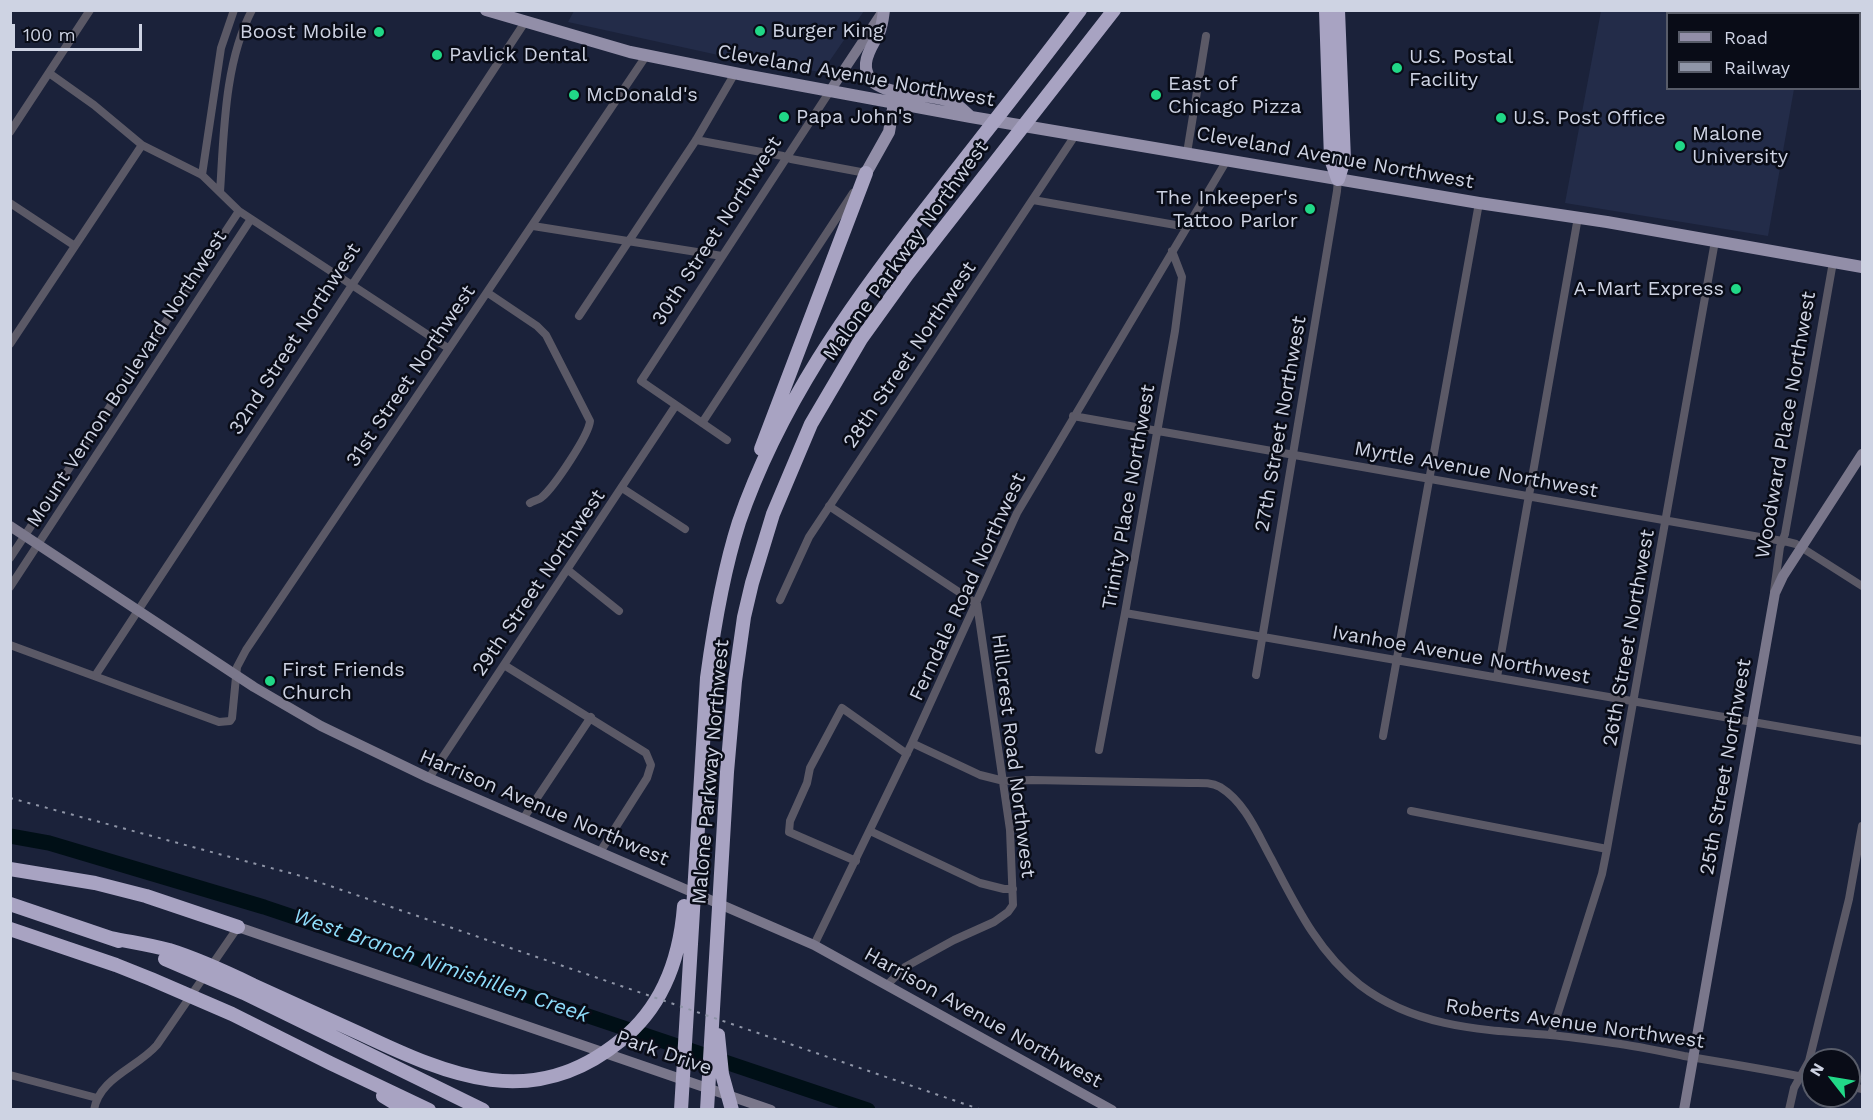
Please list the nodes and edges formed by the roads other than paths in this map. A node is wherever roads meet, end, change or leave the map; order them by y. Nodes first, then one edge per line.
1 (90, 10) edge
2 (234, 10) edge
3 (252, 10) edge
4 (486, 10) edge
5 (884, 10) edge
6 (1080, 10) edge
7 (1114, 10) edge
8 (1326, 10) edge
9 (1338, 10) edge
10 (229, 22) junction
11 (525, 22) junction
12 (244, 27) junction
13 (1206, 36) dead end
14 (646, 56) junction
15 (50, 73) junction
16 (735, 73) junction
17 (830, 91) junction
18 (894, 103) junction
19 (976, 118) junction
20 (10, 132) edge
21 (1076, 134) junction
22 (696, 140) junction
23 (142, 146) junction
24 (1187, 153) junction
25 (786, 157) junction
26 (1227, 160) junction
27 (866, 173) junction
28 (202, 175) junction
29 (1338, 179) junction
30 (220, 192) junction
31 (1033, 200) junction
32 (1479, 202) junction
33 (10, 203) edge
34 (239, 211) junction
35 (1578, 218) junction
36 (251, 219) junction
37 (533, 226) junction
38 (1187, 227) junction
39 (1715, 241) junction
40 (628, 242) junction
41 (75, 246) junction
42 (1172, 251) junction
43 (722, 256) junction
44 (1833, 262) junction
45 (1863, 267) edge
46 (351, 284) junction
47 (488, 293) junction
48 (579, 316) dead end
49 (10, 344) edge
50 (448, 348) junction
51 (676, 405) junction
52 (1073, 416) junction
53 (702, 423) junction
54 (1157, 432) junction
55 (727, 440) dead end
56 (1863, 454) edge
57 (1293, 455) junction
58 (1429, 479) junction
59 (622, 488) junction
60 (1529, 497) junction
61 (530, 503) dead end
62 (829, 506) junction
63 (1667, 520) junction
64 (739, 522) junction
65 (10, 526) edge
66 (686, 529) dead end
67 (25, 536) junction
68 (1782, 541) junction
69 (38, 545) junction
70 (1802, 548) junction
71 (10, 558) edge
72 (568, 570) junction
73 (10, 586) edge
74 (1863, 586) edge
75 (1774, 594) junction
76 (780, 600) dead end
77 (977, 604) junction
78 (137, 610) junction
79 (619, 611) dead end
80 (1125, 613) junction
81 (1261, 637) junction
82 (10, 645) edge
83 (1396, 660) junction
84 (504, 665) junction
85 (236, 675) junction
86 (1256, 675) dead end
87 (94, 676) junction
88 (1497, 677) junction
89 (1634, 702) junction
90 (591, 717) junction
91 (1752, 722) junction
92 (1383, 736) dead end
93 (1863, 741) edge
94 (912, 743) junction
95 (1099, 750) dead end
96 (907, 754) junction
97 (429, 778) junction
98 (1004, 781) junction
99 (1411, 811) dead end
100 (523, 819) junction
101 (1863, 826) edge
102 (870, 831) junction
103 (1607, 849) junction
104 (600, 852) junction
105 (856, 861) junction
106 (691, 866) junction
107 (10, 868) edge
108 (1013, 889) junction
109 (10, 904) edge
110 (238, 927) junction
111 (10, 929) edge
112 (814, 945) junction
113 (716, 964) junction
114 (887, 985) junction
115 (247, 988) junction
116 (1551, 1035) junction
117 (1812, 1048) edge
118 (1693, 1057) junction
119 (330, 1063) junction
120 (10, 1075) edge
121 (1801, 1077) joint
122 (97, 1098) junction
123 (681, 1106) edge
124 (94, 1110) edge
125 (406, 1110) edge
126 (429, 1110) edge
127 (483, 1110) edge
128 (706, 1110) edge
129 (732, 1110) edge
130 (771, 1110) edge
131 (1112, 1110) edge
132 (1684, 1110) edge
133 (1789, 1110) edge

1 - 15 street
2 - 10 street
3 - 12 street
4 - 11 main road, Cleveland Avenue Northwest
5 - 17 street, 30th Street Northwest
5 - 19 main road
6 - 64 highway, Malone Parkway Northwest
7 - 113 highway, Malone Parkway Northwest
8 - 29 highway
9 - 29 highway
10 - 12 street
10 - 28 street
11 - 14 main road, Cleveland Avenue Northwest
11 - 46 street, 32nd Street Northwest
12 - 30 street
13 - 24 street
14 - 16 main road, Cleveland Avenue Northwest
14 - 37 street, 31st Street Northwest
15 - 20 street
15 - 23 street
16 - 17 main road, Cleveland Avenue Northwest
16 - 22 street
17 - 18 main road, Cleveland Avenue Northwest
17 - 25 street, 30th Street Northwest
18 - 19 main road, Cleveland Avenue Northwest
18 - 27 main road
19 - 21 main road, Cleveland Avenue Northwest
21 - 24 main road, Cleveland Avenue Northwest
21 - 31 street, 28th Street Northwest
22 - 25 street
22 - 40 street
23 - 28 street
23 - 41 street
24 - 26 main road, Cleveland Avenue Northwest
25 - 27 street
25 - 43 street, 30th Street Northwest
26 - 29 main road, Cleveland Avenue Northwest
26 - 38 street, Ferndale Road Northwest
27 - 53 street
27 - 64 highway
28 - 30 street
29 - 32 main road, Cleveland Avenue Northwest
29 - 57 street, 27th Street Northwest
30 - 34 street
31 - 38 street
31 - 62 street, 28th Street Northwest
32 - 35 main road, Cleveland Avenue Northwest
32 - 58 street
33 - 41 street
34 - 36 street
34 - 67 street, Mount Vernon Boulevard Northwest
35 - 39 main road, Cleveland Avenue Northwest
35 - 60 street
36 - 46 street
36 - 69 street, Mount Vernon Boulevard Northwest
37 - 40 street
37 - 47 street, 31st Street Northwest
38 - 42 street, Ferndale Road Northwest
39 - 44 main road, Cleveland Avenue Northwest
39 - 63 street, 26th Street Northwest
40 - 43 street
40 - 48 street
41 - 49 street
42 - 52 street, Ferndale Road Northwest
42 - 54 street, Trinity Place Northwest
43 - 51 street, 30th Street Northwest
44 - 45 main road, Cleveland Avenue Northwest
44 - 68 street, Woodward Place Northwest
46 - 50 street
46 - 78 street, 32nd Street Northwest
47 - 50 street, 31st Street Northwest
47 - 61 street
50 - 85 street, 31st Street Northwest
51 - 53 street
51 - 59 street, 29th Street Northwest
52 - 54 street, Myrtle Avenue Northwest
52 - 77 street, Ferndale Road Northwest
53 - 55 street
54 - 57 street, Myrtle Avenue Northwest
54 - 80 street, Trinity Place Northwest
56 - 70 street, 25th Street Northwest
57 - 58 street, Myrtle Avenue Northwest
57 - 81 street, 27th Street Northwest
58 - 60 street, Myrtle Avenue Northwest
58 - 83 street
59 - 66 street
59 - 72 street, 29th Street Northwest
60 - 63 street, Myrtle Avenue Northwest
60 - 88 street
62 - 76 street, 28th Street Northwest
62 - 77 street
63 - 68 street, Myrtle Avenue Northwest
63 - 89 street, 26th Street Northwest
64 - 106 highway, Malone Parkway Northwest
65 - 67 street, Harrison Avenue Northwest
67 - 69 street, Harrison Avenue Northwest
67 - 71 street, Mount Vernon Boulevard Northwest
68 - 70 street, Myrtle Avenue Northwest
68 - 75 street, Woodward Place Northwest
69 - 73 street, Mount Vernon Boulevard Northwest
69 - 78 street, Harrison Avenue Northwest
70 - 74 street, Myrtle Avenue Northwest
70 - 75 street, 25th Street Northwest
72 - 79 street
72 - 84 street, 29th Street Northwest
75 - 91 street, 25th Street Northwest
77 - 94 street, Ferndale Road Northwest
77 - 98 street, Hillcrest Road Northwest
78 - 85 street, Harrison Avenue Northwest
78 - 87 street, 32nd Street Northwest
80 - 81 street, Ivanhoe Avenue Northwest
80 - 95 street, Trinity Place Northwest
81 - 83 street, Ivanhoe Avenue Northwest
81 - 86 street, 27th Street Northwest
82 - 87 street
83 - 88 street, Ivanhoe Avenue Northwest
83 - 92 street
84 - 90 street
84 - 97 street, 29th Street Northwest
85 - 87 street, 31st Street Northwest
85 - 97 street, Harrison Avenue Northwest
88 - 89 street, Ivanhoe Avenue Northwest
89 - 91 street, Ivanhoe Avenue Northwest
89 - 103 street, 26th Street Northwest
90 - 100 street
90 - 104 street
91 - 93 street, Ivanhoe Avenue Northwest
91 - 118 street, 25th Street Northwest
94 - 96 street, Ferndale Road Northwest
94 - 98 street, Roberts Avenue Northwest
96 - 102 street, Ferndale Road Northwest
96 - 105 street
97 - 100 street, Harrison Avenue Northwest
98 - 108 street, Hillcrest Road Northwest
98 - 116 street, Roberts Avenue Northwest
99 - 103 street
100 - 104 street, Harrison Avenue Northwest
101 - 117 street
102 - 105 street, Ferndale Road Northwest
102 - 108 street
103 - 116 street, 26th Street Northwest
104 - 112 street, Harrison Avenue Northwest
105 - 112 street, Ferndale Road Northwest
106 - 115 highway
106 - 123 highway
107 - 110 highway
108 - 114 street, Hillcrest Road Northwest
109 - 115 highway
110 - 122 street
110 - 130 street, Park Drive
111 - 119 highway
112 - 114 street, Harrison Avenue Northwest
113 - 128 highway
113 - 129 highway
114 - 131 street, Harrison Avenue Northwest
115 - 127 highway
116 - 118 street, Roberts Avenue Northwest
118 - 121 street, Roberts Avenue Northwest
118 - 132 street, 25th Street Northwest
119 - 125 highway
119 - 126 highway
120 - 122 street
121 - 133 street
122 - 124 street

